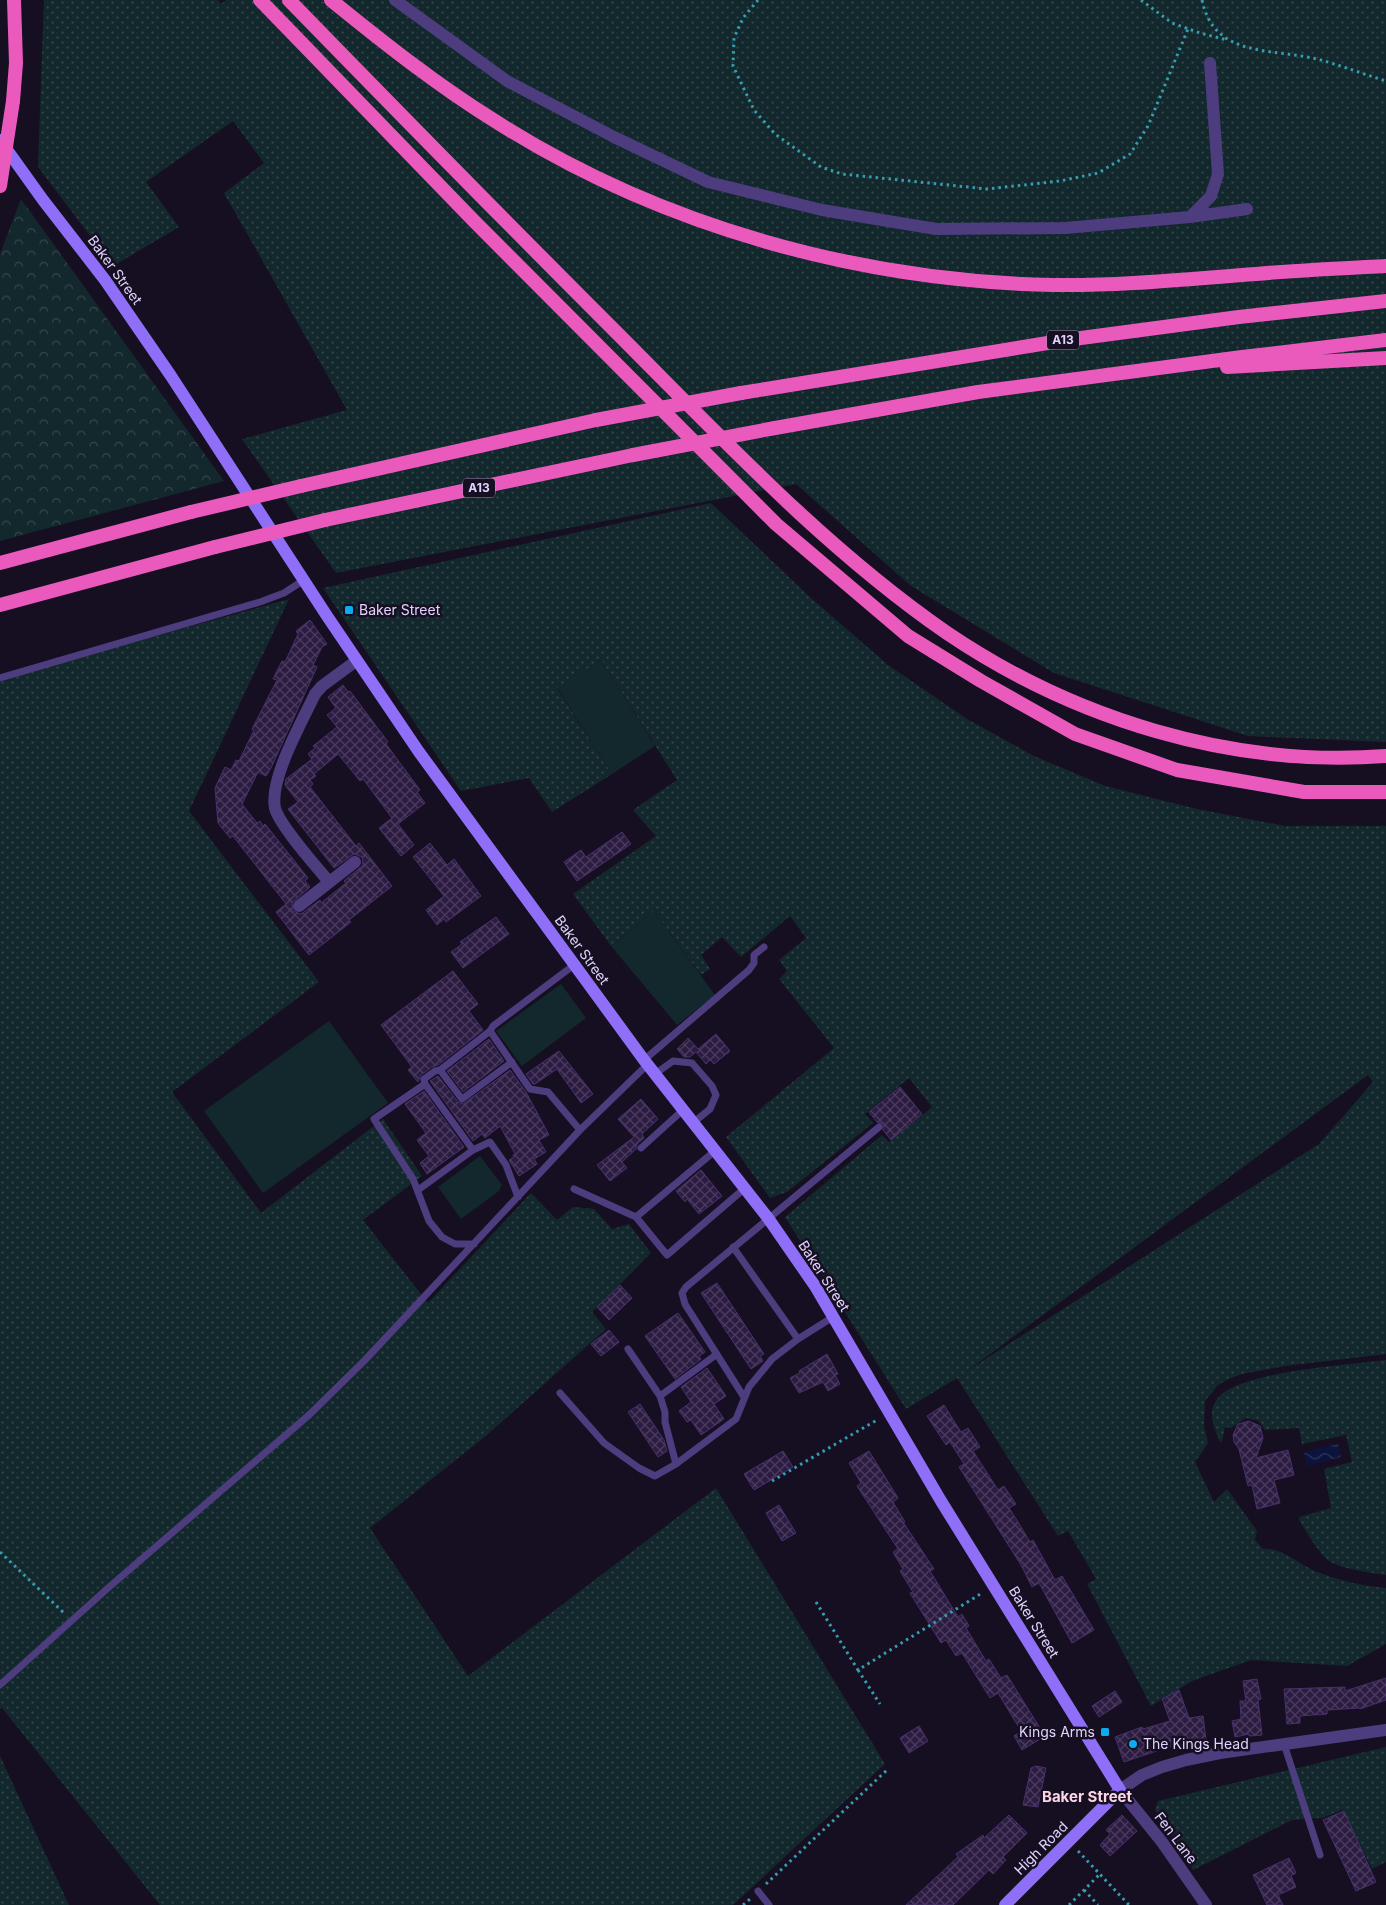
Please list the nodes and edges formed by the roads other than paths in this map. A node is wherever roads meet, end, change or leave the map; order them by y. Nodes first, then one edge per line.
1 (14, 0) edge
2 (260, 0) edge
3 (289, 0) edge
4 (332, 0) edge
5 (395, 0) edge
6 (1210, 64) dead end
7 (0, 140) edge
8 (0, 186) edge
9 (1247, 209) dead end
10 (1190, 217) junction
11 (1386, 266) edge
12 (1386, 300) edge
13 (1386, 340) edge
14 (1386, 358) edge
15 (1110, 374) junction
16 (0, 564) edge
17 (304, 580) junction
18 (0, 605) edge
19 (356, 661) junction
20 (0, 678) edge
21 (1386, 756) edge
22 (1386, 792) edge
23 (355, 862) dead end
24 (329, 882) junction
25 (299, 906) dead end
26 (764, 947) dead end
27 (574, 966) junction
28 (490, 1031) junction
29 (512, 1062) junction
30 (649, 1066) junction
31 (440, 1070) junction
32 (425, 1084) junction
33 (684, 1109) junction
34 (694, 1122) junction
35 (879, 1127) dead end
36 (580, 1130) junction
37 (642, 1148) dead end
38 (473, 1150) junction
39 (716, 1150) junction
40 (745, 1188) junction
41 (574, 1189) dead end
42 (418, 1190) junction
43 (518, 1197) junction
44 (636, 1217) junction
45 (768, 1218) junction
46 (474, 1244) junction
47 (733, 1247) junction
48 (833, 1317) junction
49 (798, 1339) junction
50 (628, 1349) dead end
51 (717, 1354) junction
52 (560, 1393) dead end
53 (660, 1396) junction
54 (744, 1397) junction
55 (676, 1464) junction
56 (0, 1685) edge
57 (1386, 1730) edge
58 (1284, 1744) junction
59 (1120, 1790) junction
60 (1320, 1855) dead end
61 (758, 1891) road end
62 (769, 1905) edge
63 (1005, 1905) edge
64 (1206, 1905) edge

1 - 8 highway, bridge
2 - 22 highway
3 - 21 highway
4 - 11 highway
5 - 10 street
6 - 10 street
7 - 17 main road, Baker Street
9 - 10 street
12 - 16 highway, A13, bridge
13 - 15 highway, A13
14 - 15 highway
15 - 18 highway, A13, bridge
17 - 19 main road, Baker Street
17 - 20 lane
19 - 24 street
19 - 27 main road, Baker Street
23 - 24 street
24 - 25 street
26 - 30 lane
27 - 28 lane
27 - 30 main road, Baker Street
28 - 29 lane
28 - 31 lane
29 - 31 lane
29 - 36 lane
30 - 33 main road, Baker Street
30 - 34 lane
30 - 36 lane
31 - 32 lane
32 - 38 lane
32 - 42 lane
33 - 34 main road, Baker Street
33 - 37 lane
34 - 39 main road, Baker Street
35 - 45 lane
36 - 43 lane
38 - 42 lane
38 - 43 lane
39 - 40 main road, Baker Street
39 - 44 lane
40 - 44 lane
40 - 45 main road, Baker Street
41 - 44 lane
42 - 46 lane
43 - 46 lane
45 - 47 lane
45 - 48 main road, Baker Street
46 - 56 lane
47 - 49 lane
47 - 51 lane
48 - 49 lane
48 - 59 main road, Baker Street
49 - 54 lane
50 - 53 lane
51 - 53 lane
51 - 54 lane
52 - 55 lane
53 - 55 lane
54 - 55 lane
57 - 58 street
58 - 59 street
58 - 60 lane
59 - 63 main road, High Road
59 - 64 street, Fen Lane
61 - 62 lane

